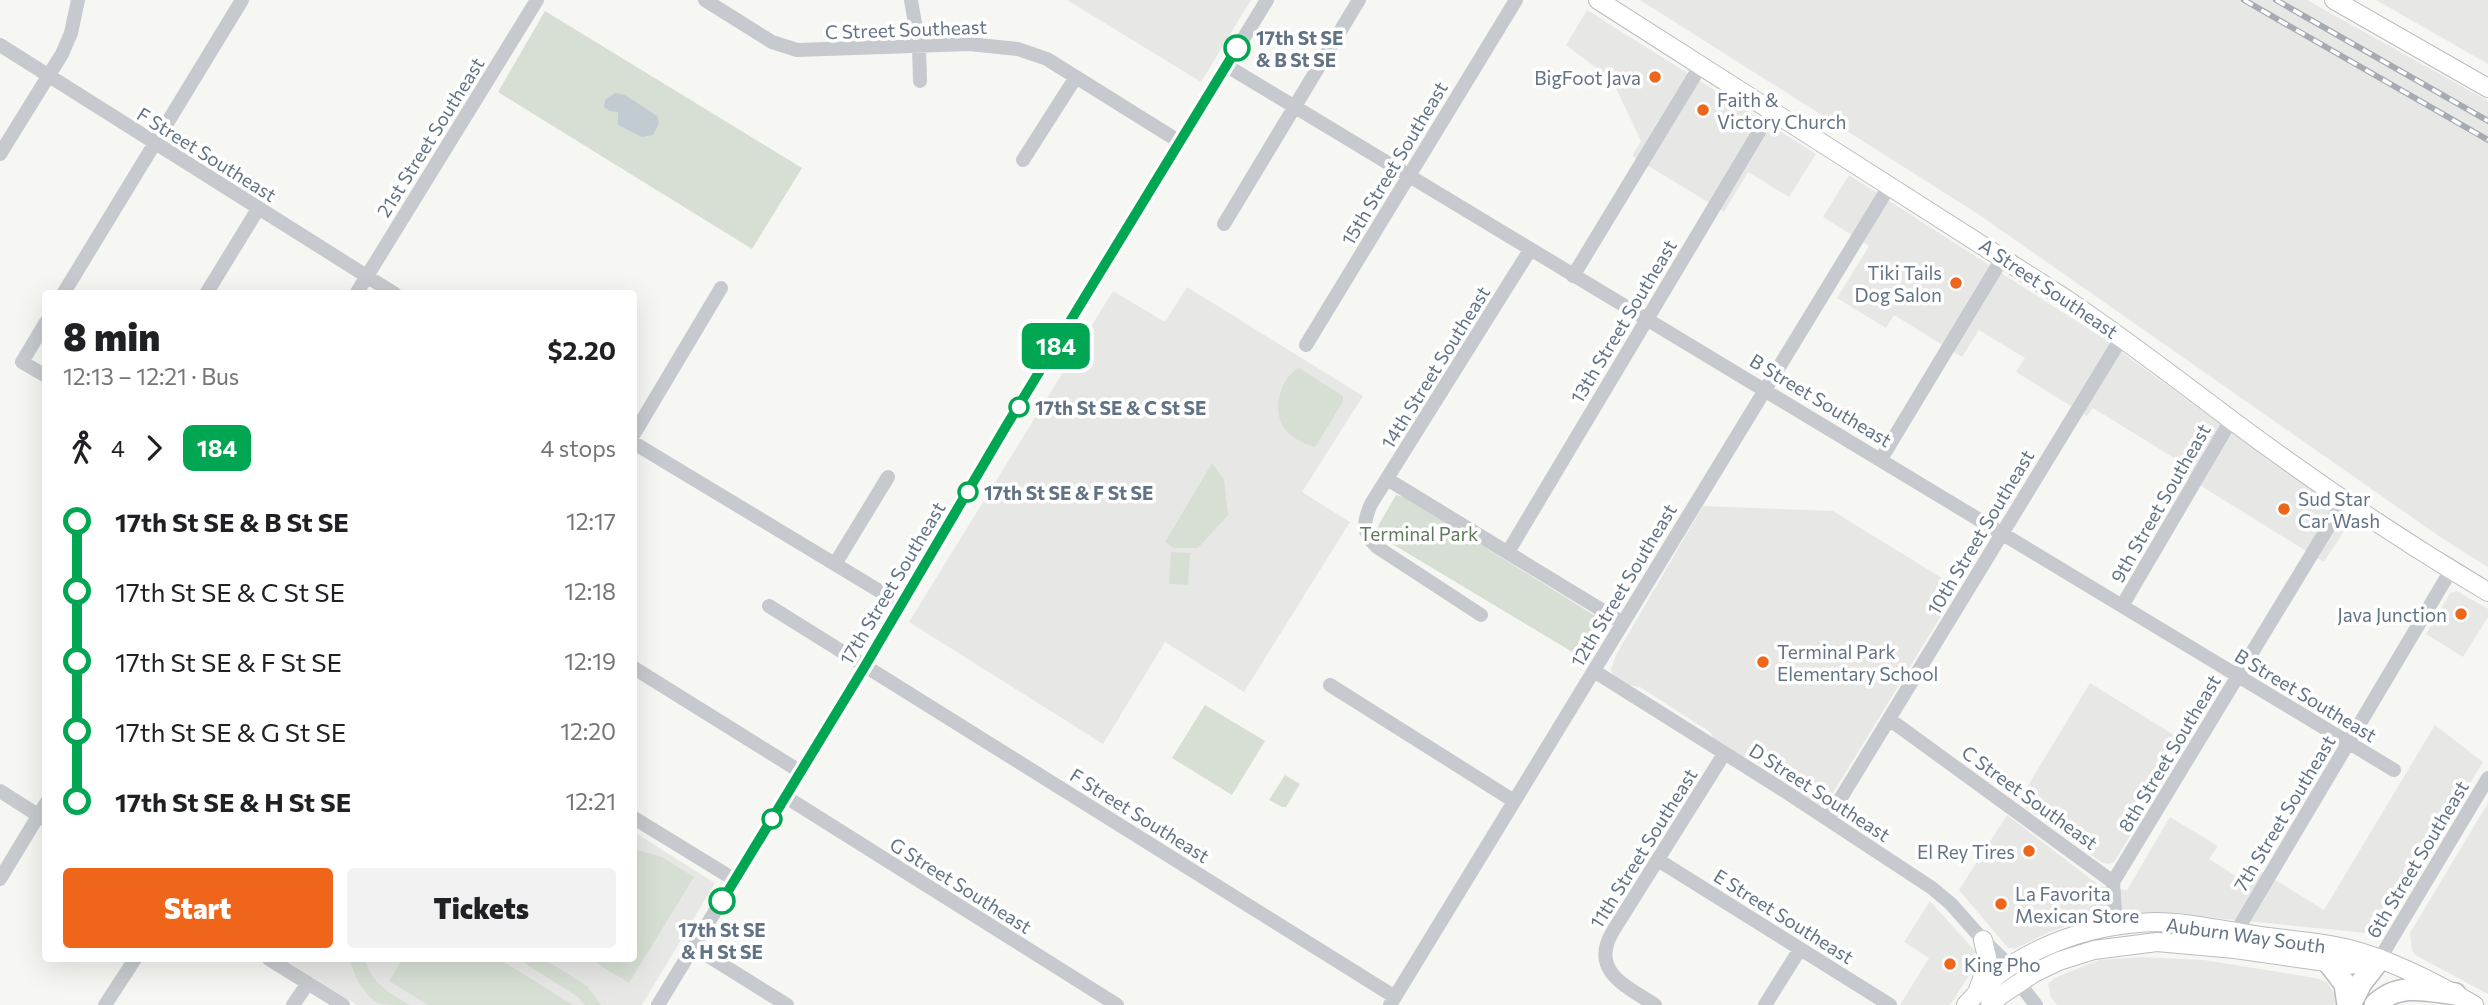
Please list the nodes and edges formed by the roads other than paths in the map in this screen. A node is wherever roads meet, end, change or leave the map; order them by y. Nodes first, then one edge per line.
1 (78, 0) edge
2 (242, 0) edge
3 (705, 0) edge
4 (911, 0) edge
5 (1267, 0) edge
6 (1359, 0) edge
7 (1516, 0) edge
8 (1598, 0) edge
9 (2334, 0) edge
10 (533, 1) edge
11 (0, 46) edge
12 (919, 47) junction
13 (1701, 65) junction
14 (1227, 66) junction
15 (49, 76) junction
16 (1076, 77) junction
17 (920, 81) dead end
18 (2488, 88) edge
19 (1295, 106) junction
20 (1772, 110) junction
21 (1180, 142) junction
22 (153, 143) junction
23 (0, 154) edge
24 (1023, 160) dead end
25 (1409, 176) junction
26 (1890, 185) junction
27 (258, 209) junction
28 (1224, 225) dead end
29 (1530, 250) junction
30 (2003, 257) junction
31 (1573, 275) junction
32 (367, 276) junction
33 (721, 288) dead end
34 (64, 290) edge
35 (208, 290) edge
36 (358, 290) edge
37 (389, 290) edge
38 (1647, 318) junction
39 (42, 329) edge
40 (2122, 337) junction
41 (1306, 345) dead end
42 (42, 374) edge
43 (1765, 389) junction
44 (2231, 419) junction
45 (637, 429) edge
46 (637, 445) edge
47 (1881, 459) junction
48 (888, 477) dead end
49 (1387, 479) junction
50 (2344, 501) junction
51 (2002, 533) junction
52 (1508, 552) junction
53 (835, 564) junction
54 (2451, 570) junction
55 (2488, 592) edge
56 (901, 604) junction
57 (769, 606) dead end
58 (2122, 606) junction
59 (1481, 615) dead end
60 (1623, 622) junction
61 (865, 666) junction
62 (637, 670) edge
63 (1594, 671) junction
64 (2238, 676) junction
65 (1330, 685) dead end
66 (1889, 719) junction
67 (2348, 743) junction
68 (1724, 754) junction
69 (2394, 770) dead end
70 (801, 772) junction
71 (2488, 778) edge
72 (0, 791) edge
73 (786, 797) junction
74 (1514, 801) junction
75 (42, 812) edge
76 (42, 815) edge
77 (637, 820) edge
78 (1828, 820) junction
79 (1658, 860) junction
80 (0, 879) edge
81 (735, 880) junction
82 (2113, 882) junction
83 (2116, 925) junction
84 (2093, 930) junction
85 (2236, 932) junction
86 (1983, 940) junction
87 (694, 947) junction
88 (1800, 949) junction
89 (2379, 960) junction
90 (133, 962) edge
91 (275, 962) edge
92 (2329, 963) junction
93 (2010, 966) junction
94 (308, 983) junction
95 (2019, 983) junction
96 (2455, 994) junction
97 (1392, 1001) edge
98 (1978, 1002) edge
99 (105, 1005) edge
100 (293, 1005) edge
101 (343, 1005) edge
102 (658, 1005) edge
103 (787, 1005) edge
104 (1117, 1005) edge
105 (1655, 1005) edge
106 (1765, 1005) edge
107 (1890, 1005) edge
108 (2036, 1005) edge
109 (2349, 1005) edge
110 (2366, 1005) edge
111 (2375, 1005) edge
112 (2474, 1005) edge

1 - 15 street
2 - 22 street
3 - 12 street, C Street Southeast
4 - 12 street
5 - 14 street, 17th Street Southeast
6 - 19 street
7 - 25 street, 15th Street Southeast
8 - 13 main road, A Street Southeast
9 - 18 main road
10 - 32 street, 21st Street Southeast
11 - 15 street, F Street Southeast
12 - 16 street, C Street Southeast
12 - 17 street
13 - 20 main road, A Street Southeast
13 - 31 street
14 - 19 street, B Street Southeast
14 - 21 street, 17th Street Southeast
15 - 22 street, F Street Southeast
15 - 23 street
16 - 21 street, C Street Southeast
16 - 24 street
19 - 25 street, B Street Southeast
19 - 28 street
20 - 26 main road, A Street Southeast
20 - 38 street, 13th Street Southeast
21 - 56 street, 17th Street Southeast
22 - 27 street, F Street Southeast
22 - 34 street
25 - 29 street, B Street Southeast
25 - 41 street, 15th Street Southeast
26 - 30 main road, A Street Southeast
26 - 43 street, 12th Street Southeast
27 - 32 street, F Street Southeast
27 - 35 street
29 - 31 street, B Street Southeast
29 - 49 street, 14th Street Southeast
30 - 40 main road, A Street Southeast
30 - 47 street
31 - 38 street, B Street Southeast
32 - 36 street, 21st Street Southeast
32 - 37 street, F Street Southeast
33 - 45 street
38 - 43 street, B Street Southeast
38 - 52 street, 13th Street Southeast
39 - 42 street
40 - 44 main road, A Street Southeast
40 - 51 street, 10th Street Southeast
43 - 47 street, B Street Southeast
43 - 60 street, 12th Street Southeast
44 - 50 main road, A Street Southeast
44 - 58 street, 9th Street Southeast
46 - 53 street
47 - 51 street, B Street Southeast
48 - 53 street
49 - 52 street
49 - 59 street, 14th Street Southeast
50 - 54 main road, A Street Southeast
50 - 64 street, 8th Street Southeast
51 - 58 street, B Street Southeast
51 - 66 street, 10th Street Southeast
52 - 60 street
53 - 56 street
54 - 55 main road, A Street Southeast
54 - 67 street, 7th Street Southeast
56 - 61 street, 17th Street Southeast
57 - 61 street, F Street Southeast
58 - 64 street, B Street Southeast
60 - 63 street, 12th Street Southeast
61 - 70 street, 17th Street Southeast
61 - 97 street, F Street Southeast
62 - 70 street
63 - 68 street, D Street Southeast
63 - 74 street, 12th Street Southeast
64 - 67 street, B Street Southeast
64 - 82 street, 8th Street Southeast
65 - 74 street
66 - 78 street, 10th Street Southeast
66 - 82 street, C Street Southeast
67 - 69 street, B Street Southeast
67 - 85 street, 7th Street Southeast
68 - 78 street, D Street Southeast
68 - 79 street, 11th Street Southeast
70 - 73 street, 17th Street Southeast
71 - 89 street, 6th Street Southeast
72 - 75 street
73 - 81 street, 17th Street Southeast
73 - 104 street, G Street Southeast
74 - 97 street, 12th Street Southeast
76 - 80 street
77 - 81 street
78 - 86 street, D Street Southeast
79 - 88 street, E Street Southeast
79 - 105 street, 11th Street Southeast
81 - 87 street, 17th Street Southeast
82 - 83 street
83 - 84 main road, Auburn Way South
83 - 85 main road, Auburn Way South
84 - 93 main road, Auburn Way South
84 - 95 main road
85 - 89 main road, Auburn Way South
86 - 93 street, D Street Southeast
86 - 98 main road
87 - 102 street, 17th Street Southeast
87 - 103 street
88 - 106 street
88 - 107 street, E Street Southeast
89 - 92 main road, Auburn Way South
89 - 96 main road, Auburn Way South
89 - 109 highway
89 - 110 highway
90 - 99 street
91 - 94 street
92 - 95 main road, Auburn Way South
92 - 109 highway
93 - 98 main road, Auburn Way South
94 - 100 street
94 - 101 street
95 - 98 main road, Auburn Way South
95 - 108 street
96 - 111 highway
96 - 112 main road, Auburn Way South

